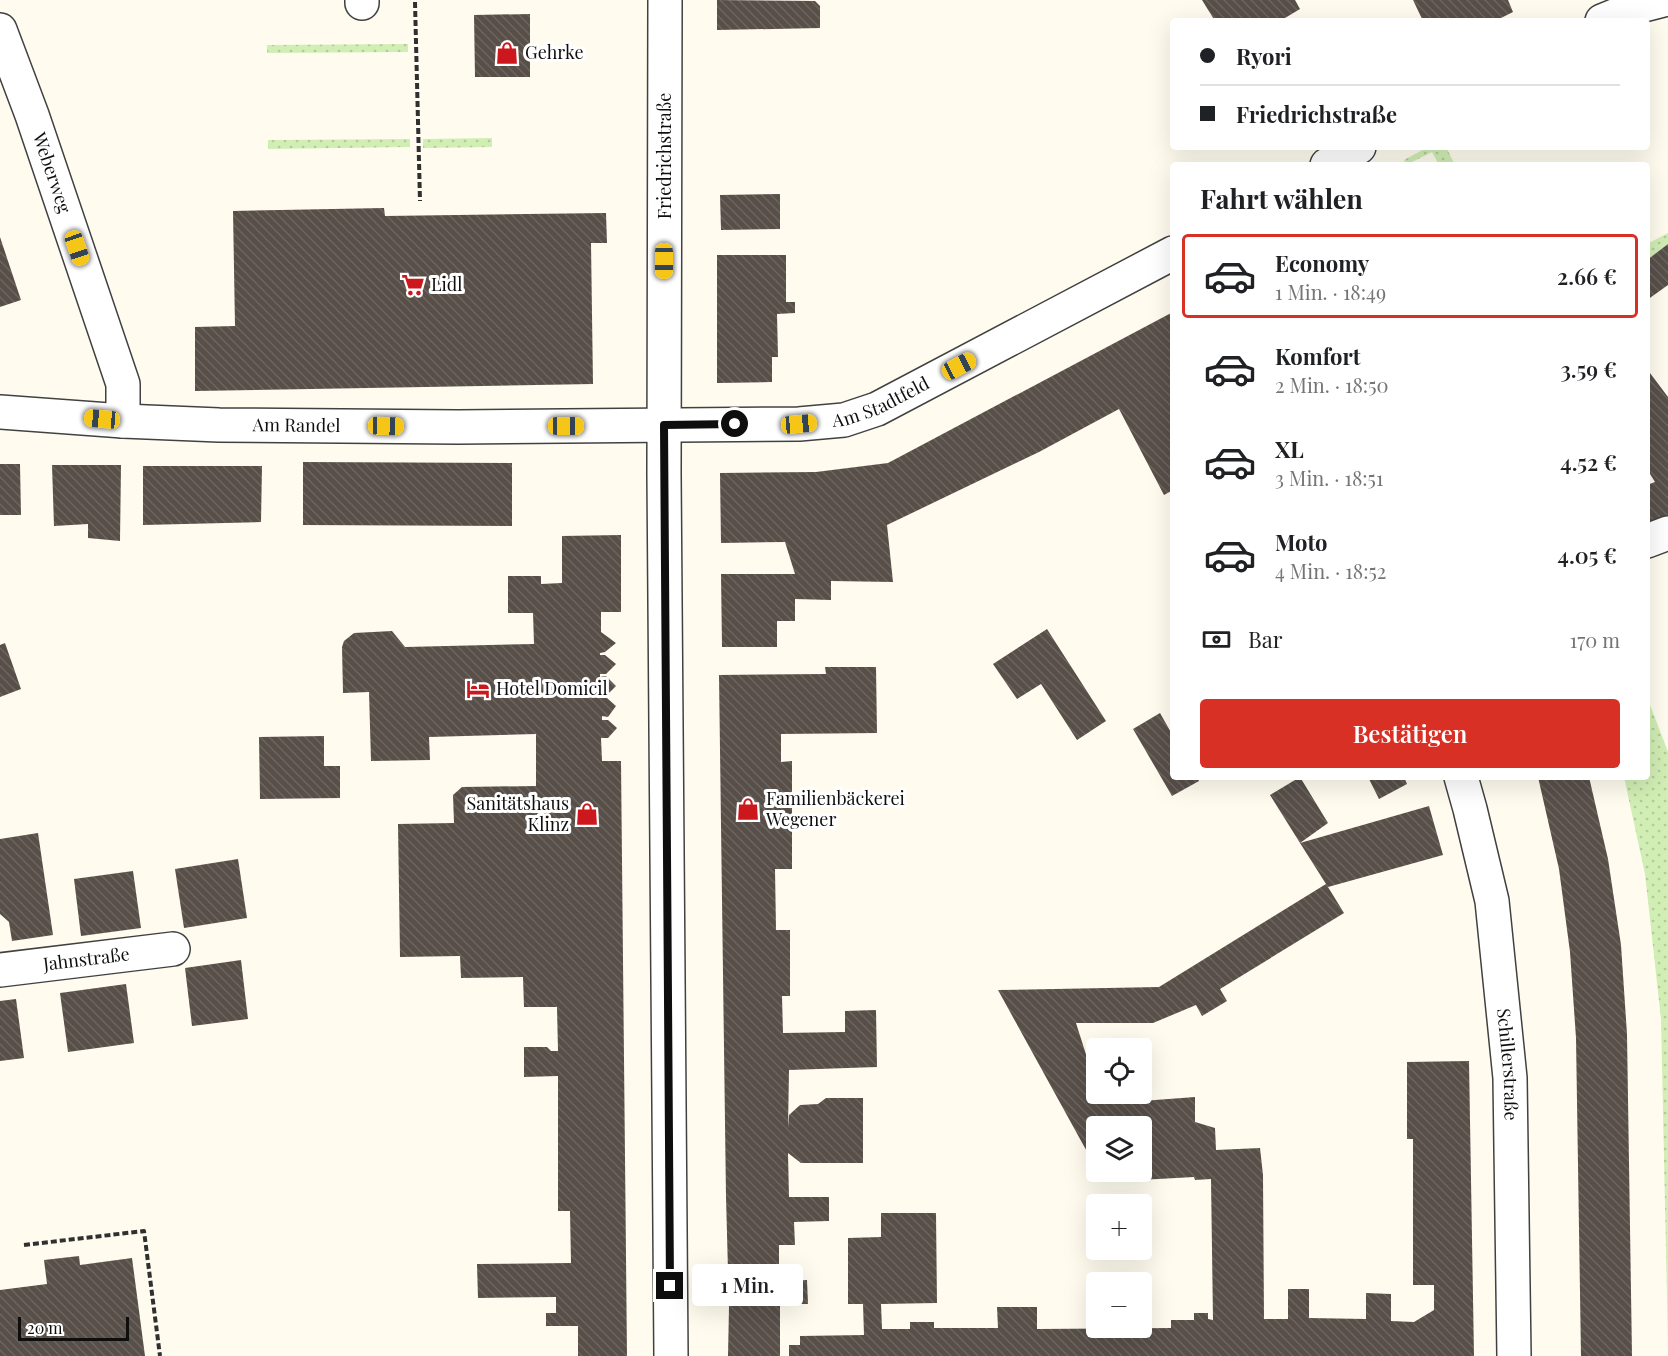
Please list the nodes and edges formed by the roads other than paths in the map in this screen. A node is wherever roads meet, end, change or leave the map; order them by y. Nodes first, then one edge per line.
1 (665, 0) edge
2 (1663, 0) edge
3 (1609, 18) edge
4 (0, 30) edge
5 (1354, 150) edge
6 (1332, 162) edge
7 (1170, 255) edge
8 (0, 412) edge
9 (123, 421) junction
10 (664, 425) junction
11 (1668, 533) edge
12 (1650, 540) edge
13 (1462, 780) edge
14 (173, 949) dead end
15 (0, 970) edge
16 (671, 1356) edge
17 (1514, 1356) edge

1 - 10 street, Friedrichstraße
2 - 3 street
4 - 9 street, Weberweg
5 - 6 street
7 - 10 street, Am Stadtfeld
8 - 9 street, Am Randel
9 - 10 street, Am Randel
10 - 16 street, Friedrichstraße
11 - 12 street
13 - 17 street, Schillerstraße
14 - 15 street, Jahnstraße

